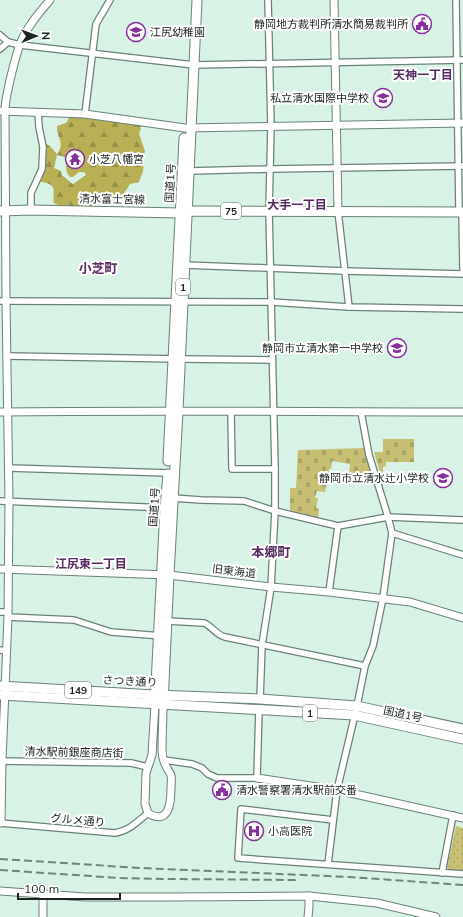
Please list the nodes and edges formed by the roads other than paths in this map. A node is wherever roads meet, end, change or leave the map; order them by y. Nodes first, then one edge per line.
1 (50, 0) edge
2 (110, 0) edge
3 (191, 0) edge
4 (197, 0) edge
5 (268, 0) edge
6 (334, 0) edge
7 (456, 0) edge
8 (0, 35) edge
9 (8, 42) junction
10 (20, 45) junction
11 (0, 49) edge
12 (93, 53) junction
13 (460, 60) edge
14 (335, 62) junction
15 (191, 64) junction
16 (269, 64) junction
17 (2, 111) edge
18 (38, 112) junction
19 (85, 114) junction
20 (460, 123) edge
21 (336, 125) junction
22 (271, 126) junction
23 (188, 128) junction
24 (461, 166) edge
25 (337, 168) junction
26 (270, 169) junction
27 (189, 171) junction
28 (31, 210) junction
29 (3, 211) edge
30 (269, 211) junction
31 (338, 211) junction
32 (184, 212) junction
33 (461, 212) edge
34 (184, 265) junction
35 (271, 268) junction
36 (463, 270) edge
37 (345, 271) junction
38 (463, 274) edge
39 (3, 301) edge
40 (179, 302) junction
41 (271, 302) junction
42 (349, 307) junction
43 (463, 309) edge
44 (5, 355) edge
45 (177, 359) junction
46 (272, 360) junction
47 (174, 411) junction
48 (4, 412) edge
49 (231, 412) junction
50 (274, 412) junction
51 (361, 412) junction
52 (463, 412) edge
53 (9, 468) junction
54 (275, 469) junction
55 (171, 473) junction
56 (173, 498) junction
57 (0, 500) edge
58 (9, 501) junction
59 (169, 508) junction
60 (275, 511) junction
61 (388, 517) junction
62 (463, 520) edge
63 (338, 526) junction
64 (392, 533) junction
65 (463, 555) edge
66 (0, 568) edge
67 (8, 568) junction
68 (165, 575) junction
69 (272, 587) junction
70 (329, 592) junction
71 (383, 598) junction
72 (5, 613) edge
73 (463, 618) edge
74 (167, 621) junction
75 (162, 636) junction
76 (262, 645) junction
77 (3, 650) edge
78 (365, 666) junction
79 (3, 690) edge
80 (159, 699) junction
81 (260, 699) junction
82 (357, 706) junction
83 (260, 709) junction
84 (354, 715) junction
85 (463, 729) edge
86 (463, 739) edge
87 (164, 760) junction
88 (1, 761) edge
89 (148, 767) junction
90 (257, 778) junction
91 (337, 790) junction
92 (148, 813) junction
93 (454, 815) junction
94 (463, 818) edge
95 (333, 820) junction
96 (0, 823) edge
97 (328, 864) junction
98 (442, 872) junction
99 (463, 874) edge
100 (0, 891) edge
101 (43, 894) junction
102 (309, 896) junction
103 (43, 917) edge
104 (308, 917) edge
105 (436, 917) edge

1 - 10 street
2 - 12 street
3 - 15 main road, 国道1号 / 1
4 - 15 main road, 国道1号 / 1
5 - 16 street
6 - 14 street
7 - 13 street
8 - 9 street
9 - 10 street
9 - 11 street
10 - 12 street
10 - 17 street
12 - 15 street
12 - 19 street
13 - 14 street
13 - 20 street
14 - 16 street
14 - 21 street
15 - 16 street
15 - 23 main road, 国道1号 / 1
16 - 22 street
17 - 18 street
17 - 29 street
18 - 19 street
18 - 28 street
19 - 23 street
20 - 21 street
20 - 24 street
21 - 22 street
21 - 25 street
22 - 23 street
22 - 26 street
23 - 27 main road, 国道1号 / 1
23 - 32 main road, 国道1号 / 1
24 - 25 street
24 - 33 street
25 - 26 street
25 - 31 street
26 - 27 street
26 - 30 street
27 - 32 main road, 国道1号 / 1
28 - 29 main road, 清水富士宮線 / 75
28 - 32 main road, 清水富士宮線 / 75
29 - 39 street
30 - 31 main road, 清水富士宮線 / 75
30 - 32 main road, 清水富士宮線 / 75
30 - 35 street
31 - 33 main road, 清水富士宮線 / 75
31 - 37 street
32 - 34 main road, 国道1号 / 1
32 - 40 main road, 国道1号 / 1
33 - 36 street
34 - 35 street
34 - 40 main road, 国道1号 / 1
35 - 37 street
35 - 41 street
37 - 38 street
37 - 42 street
39 - 40 street
39 - 44 street
40 - 41 street
40 - 45 main road, 国道1号 / 1
41 - 42 street
41 - 46 street
42 - 43 street
44 - 45 street
44 - 48 street
45 - 46 street
45 - 47 main road, 国道1号 / 1
46 - 50 street
47 - 48 street
47 - 49 street
47 - 55 main road, 国道1号 / 1
48 - 53 street
49 - 50 street
49 - 54 street
50 - 51 street
50 - 54 street
51 - 52 street
51 - 61 street
53 - 55 street
53 - 58 street
54 - 60 street
55 - 56 main road, 国道1号 / 1
55 - 59 main road, 国道1号 / 1
56 - 59 main road, 国道1号 / 1
56 - 60 street
57 - 58 street
58 - 59 street
58 - 67 street
59 - 68 main road, 国道1号 / 1
60 - 63 street
60 - 69 street
61 - 62 street
61 - 63 street
61 - 64 street
63 - 70 street
64 - 65 street
64 - 71 street
66 - 67 street, 旧東海道
67 - 68 street, 旧東海道
67 - 72 street
68 - 69 street, 旧東海道
68 - 74 main road, 国道1号 / 1
68 - 75 main road, 国道1号 / 1
69 - 70 street, 旧東海道
69 - 76 street
70 - 71 street, 旧東海道
71 - 73 street, 旧東海道
71 - 78 street
72 - 75 street
72 - 77 street
74 - 75 main road, 国道1号 / 1
74 - 76 street
75 - 80 main road, 国道1号 / 1
76 - 78 street
76 - 81 street
77 - 79 street
78 - 82 street
79 - 80 main road, さつき通り / 149
79 - 88 street
80 - 81 main road, 国道1号 / 1
80 - 83 main road, 国道1号 / 1
80 - 87 street
80 - 89 street
81 - 82 main road, 国道1号 / 1
82 - 84 street
82 - 85 main road, 国道1号 / 1
83 - 84 main road, 国道1号 / 1
83 - 90 street
84 - 86 main road, 国道1号 / 1
84 - 91 street
87 - 90 street
87 - 92 street
88 - 89 street, 清水駅前銀座商店街
88 - 96 street
89 - 92 street
90 - 91 street
91 - 93 street
91 - 95 street
92 - 96 street, グルメ通り
93 - 94 street
93 - 98 street
95 - 97 street
95 - 97 street
97 - 98 street
98 - 99 street
100 - 101 street
101 - 102 street
101 - 103 street
102 - 104 street
102 - 105 street

